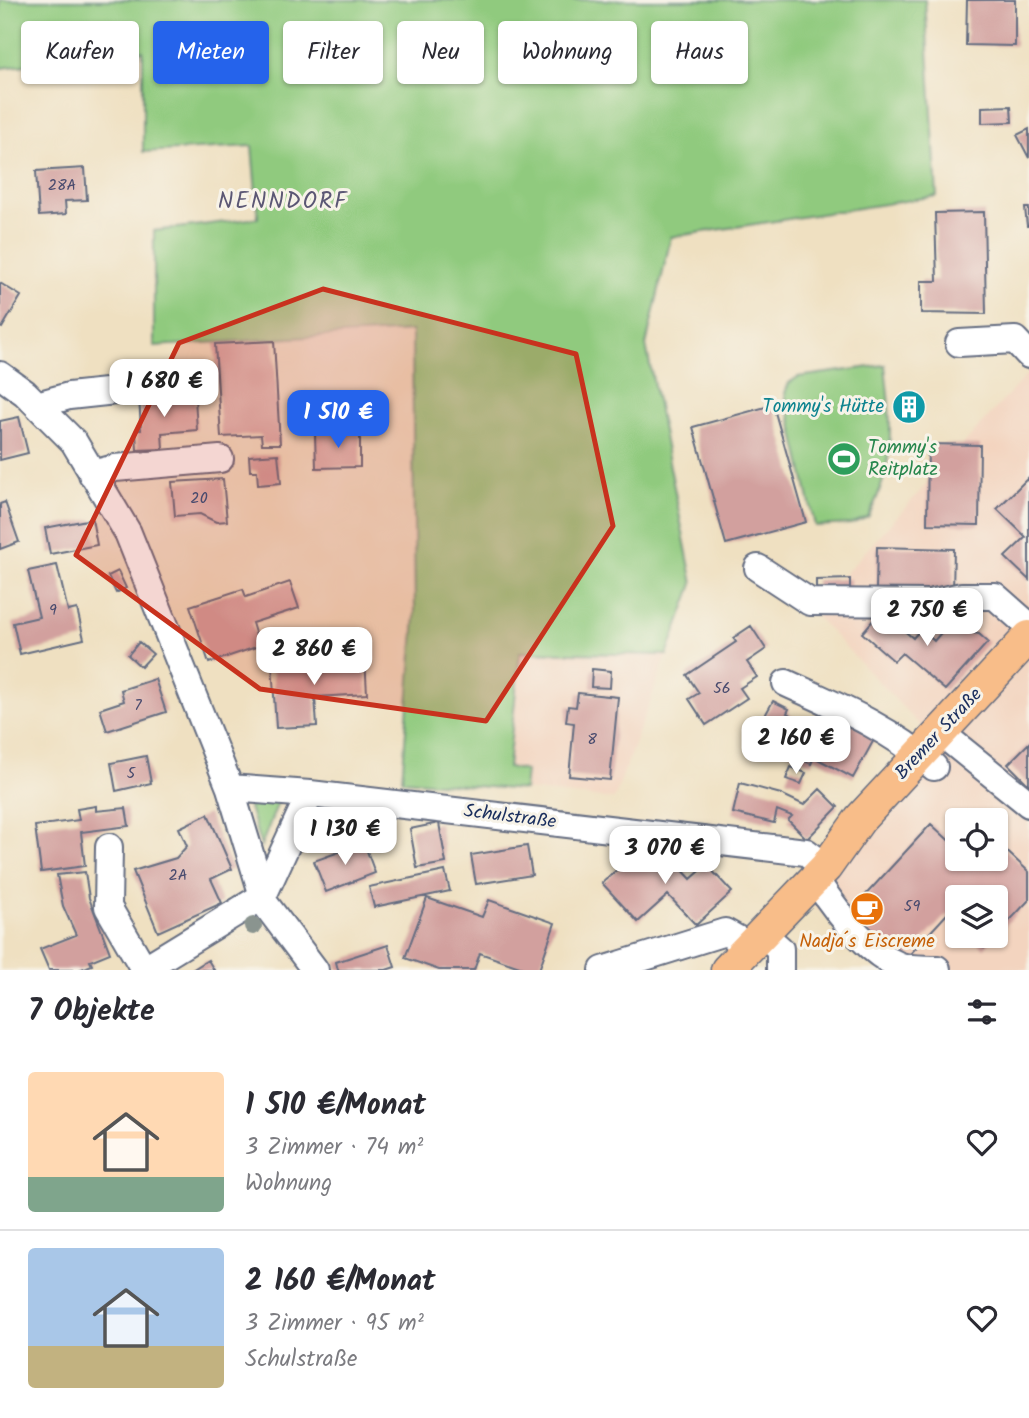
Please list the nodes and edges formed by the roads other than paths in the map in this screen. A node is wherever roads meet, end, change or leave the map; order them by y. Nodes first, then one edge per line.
1 (959, 343) dead end
2 (1029, 355) edge
3 (0, 375) edge
4 (199, 382) dead end
5 (37, 405) junction
6 (220, 459) dead end
7 (92, 474) junction
8 (758, 568) dead end
9 (1029, 626) edge
10 (1029, 637) edge
11 (1029, 669) edge
12 (786, 683) dead end
13 (937, 750) junction
14 (230, 788) junction
15 (310, 794) junction
16 (1029, 804) edge
17 (109, 847) dead end
18 (821, 873) junction
19 (261, 897) junction
20 (756, 940) junction
21 (937, 969) edge
22 (143, 970) edge
23 (315, 970) edge
24 (603, 970) edge
25 (727, 970) edge
26 (780, 970) edge

1 - 2 street
3 - 5 street
4 - 5 street
5 - 7 street
6 - 7 street
7 - 14 street
8 - 9 street
10 - 13 main road, Bremer Straße
11 - 13 main road, Bremer Straße
12 - 13 street
13 - 16 street
13 - 18 main road, Bremer Straße
14 - 15 street, Schulstraße
14 - 19 street
15 - 18 street, Schulstraße
15 - 19 street
17 - 22 street
18 - 20 main road, Bremer Straße
18 - 21 street
19 - 22 street
19 - 23 street
20 - 24 street
20 - 25 main road, Bremer Straße
20 - 26 street

